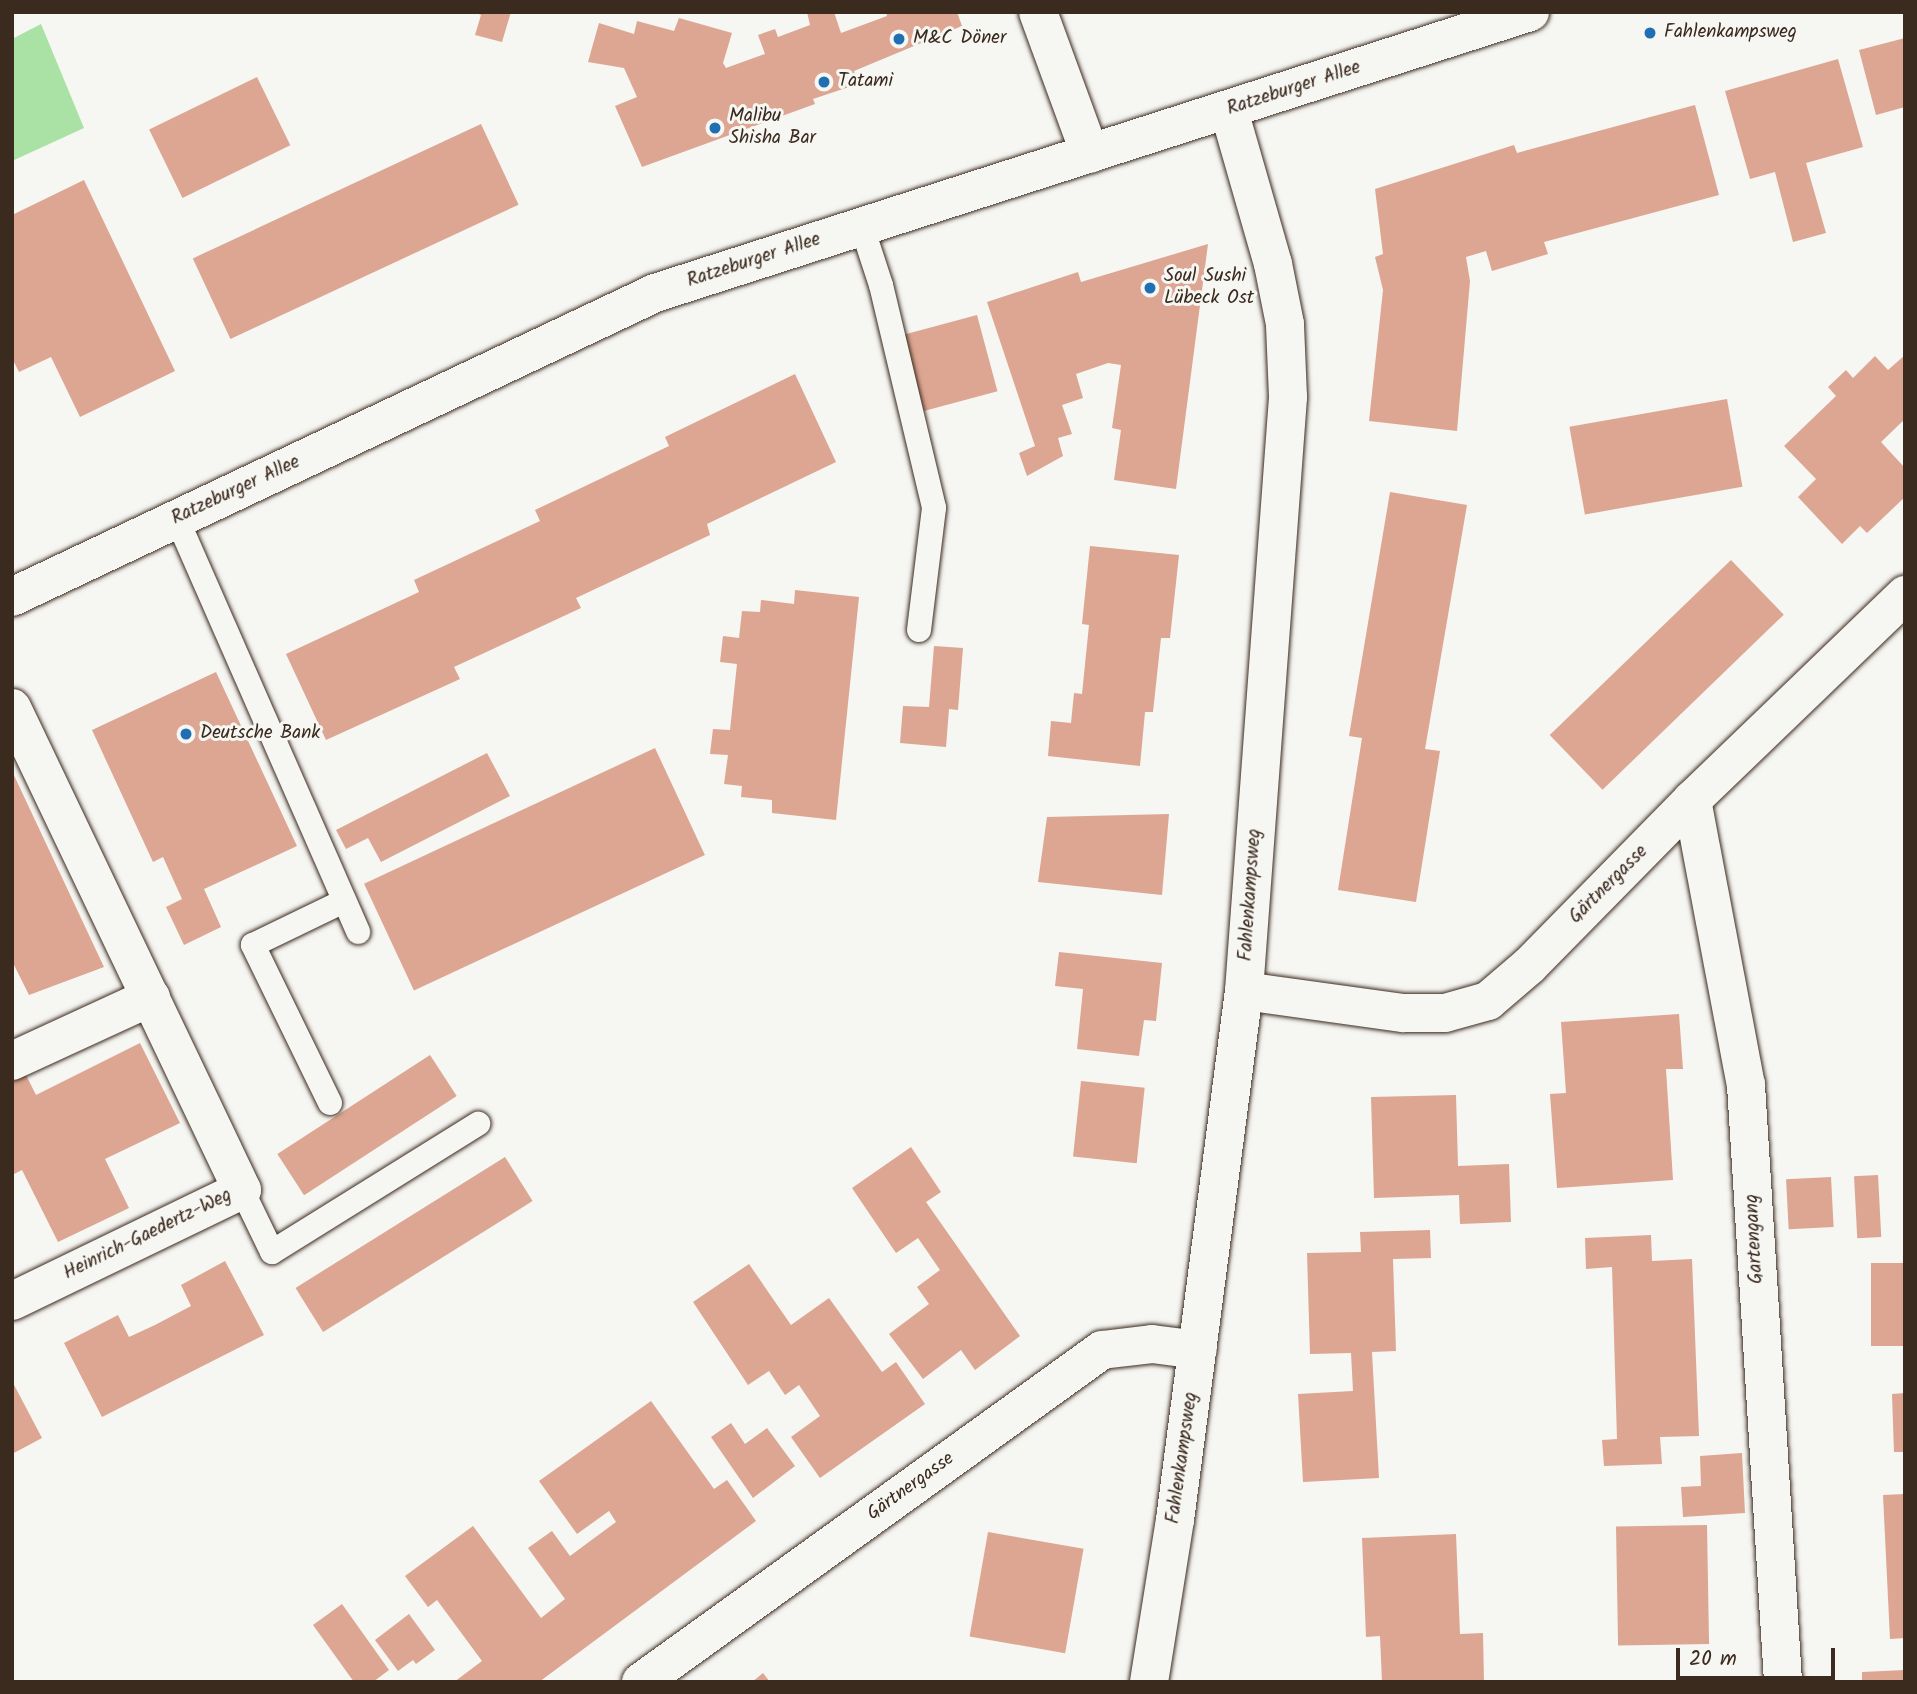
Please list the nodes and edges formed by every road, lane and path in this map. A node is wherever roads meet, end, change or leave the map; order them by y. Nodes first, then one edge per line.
1 (1038, 12) edge
2 (1530, 12) edge
3 (1230, 111) junction
4 (1090, 155) junction
5 (862, 227) junction
6 (177, 519) junction
7 (1905, 594) edge
8 (12, 597) edge
9 (919, 630) dead end
10 (12, 708) edge
11 (1692, 800) junction
12 (344, 901) junction
13 (358, 932) dead end
14 (1244, 991) junction
15 (151, 997) junction
16 (12, 1061) edge
17 (330, 1102) dead end
18 (478, 1124) dead end
19 (242, 1190) junction
20 (12, 1301) edge
21 (1198, 1350) junction
22 (641, 1682) edge
23 (1149, 1682) edge
24 (1783, 1682) edge

1 - 4 street
2 - 3 street, Ratzeburger Allee
3 - 4 street, Ratzeburger Allee
3 - 14 street, Fahlenkampsweg
4 - 5 street, Ratzeburger Allee
5 - 6 street, Ratzeburger Allee
5 - 9 lane
6 - 8 street, Ratzeburger Allee
6 - 12 lane
7 - 11 street, Gärtnergasse
10 - 15 street, Heinrich-Gaedertz-Weg
11 - 14 street, Gärtnergasse
11 - 24 street, Gartengang
12 - 13 lane
12 - 17 lane
14 - 21 street, Fahlenkampsweg
15 - 16 street
15 - 19 street, Heinrich-Gaedertz-Weg
18 - 19 lane
19 - 20 street, Heinrich-Gaedertz-Weg
21 - 22 street, Gärtnergasse
21 - 23 street, Fahlenkampsweg

